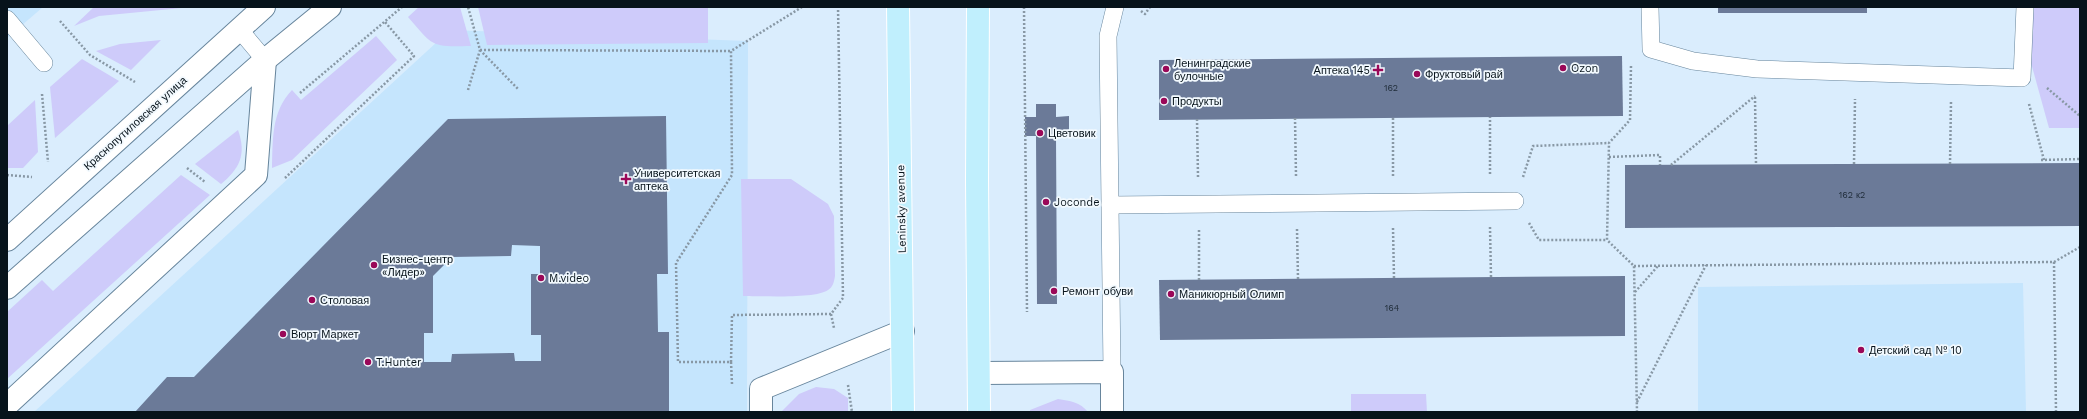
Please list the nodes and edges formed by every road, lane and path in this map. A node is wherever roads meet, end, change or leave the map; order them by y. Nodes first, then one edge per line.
1 (264, 7) edge
2 (330, 7) edge
3 (402, 7) edge
4 (468, 7) edge
5 (802, 7) edge
6 (838, 7) edge
7 (898, 7) edge
8 (978, 7) edge
9 (1024, 7) edge
10 (1115, 7) edge
11 (1150, 7) edge
12 (1650, 7) edge
13 (2025, 7) edge
14 (1146, 14) dead end
15 (7, 19) edge
16 (60, 21) dead end
17 (239, 29) junction
18 (1651, 49) junction
19 (480, 50) junction
20 (731, 51) junction
21 (265, 60) junction
22 (44, 63) dead end
23 (1757, 69) junction
24 (1856, 72) junction
25 (1951, 76) junction
26 (2022, 78) junction
27 (135, 82) dead end
28 (518, 89) dead end
29 (468, 90) dead end
30 (300, 93) dead end
31 (42, 94) dead end
32 (1755, 96) junction
33 (2080, 116) edge
34 (1490, 117) dead end
35 (1295, 118) dead end
36 (1393, 118) dead end
37 (1197, 119) dead end
38 (1609, 143) junction
39 (1609, 157) junction
40 (2080, 159) edge
41 (48, 162) dead end
42 (1756, 164) dead end
43 (1854, 164) dead end
44 (1950, 164) dead end
45 (1660, 165) dead end
46 (1671, 165) dead end
47 (183, 166) dead end
48 (7, 175) edge
49 (32, 177) dead end
50 (209, 184) dead end
51 (1515, 200) junction
52 (1489, 201) junction
53 (1393, 202) junction
54 (1297, 203) junction
55 (1198, 204) junction
56 (1110, 205) junction
57 (7, 240) edge
58 (1608, 240) junction
59 (2080, 247) edge
60 (2054, 262) junction
61 (1659, 265) junction
62 (1706, 265) junction
63 (1634, 266) junction
64 (1491, 277) dead end
65 (1394, 278) dead end
66 (1298, 279) dead end
67 (1199, 280) dead end
68 (7, 288) edge
69 (1634, 292) junction
70 (1027, 312) dead end
71 (902, 331) junction
72 (732, 362) junction
73 (1112, 372) junction
74 (979, 373) junction
75 (732, 390) dead end
76 (1637, 403) junction
77 (7, 405) edge
78 (761, 412) edge
79 (903, 412) edge
80 (979, 412) edge
81 (1112, 412) edge
82 (1637, 412) edge
83 (2056, 412) edge

1 - 17 street, Краснопутиловская улица
2 - 21 street
3 - 30 path
4 - 19 path
5 - 20 path
6 - 72 path
7 - 71 main road, Leninsky avenue
8 - 74 main road
9 - 70 path
10 - 56 lane
11 - 14 path
12 - 18 lane
13 - 26 lane
15 - 22 lane
16 - 27 path
17 - 21 lane
17 - 57 street, Краснопутиловская улица
18 - 23 lane
18 - 38 path
19 - 20 path
19 - 28 path
19 - 29 path
20 - 72 path
21 - 68 street
21 - 77 street
23 - 24 lane
23 - 32 path
24 - 25 lane
24 - 43 path
25 - 26 lane
25 - 44 path
26 - 33 path
26 - 40 path
31 - 41 path
32 - 42 path
32 - 46 path
34 - 52 path
35 - 54 path
36 - 53 path
37 - 55 path
38 - 39 path
38 - 51 path
39 - 45 path
39 - 58 path
47 - 50 path
48 - 49 path
51 - 52 lane
51 - 58 path
52 - 53 lane
52 - 64 path
53 - 54 lane
53 - 65 path
54 - 55 lane
54 - 66 path
55 - 56 lane
55 - 67 path
56 - 73 lane
58 - 63 path
59 - 60 path
60 - 62 path
60 - 83 path
61 - 62 path
61 - 63 path
61 - 69 path
62 - 76 path
63 - 69 path
69 - 76 path
71 - 78 street
71 - 79 main road, Leninsky avenue
72 - 75 path
73 - 74 street
73 - 81 street
74 - 80 main road
76 - 82 path

